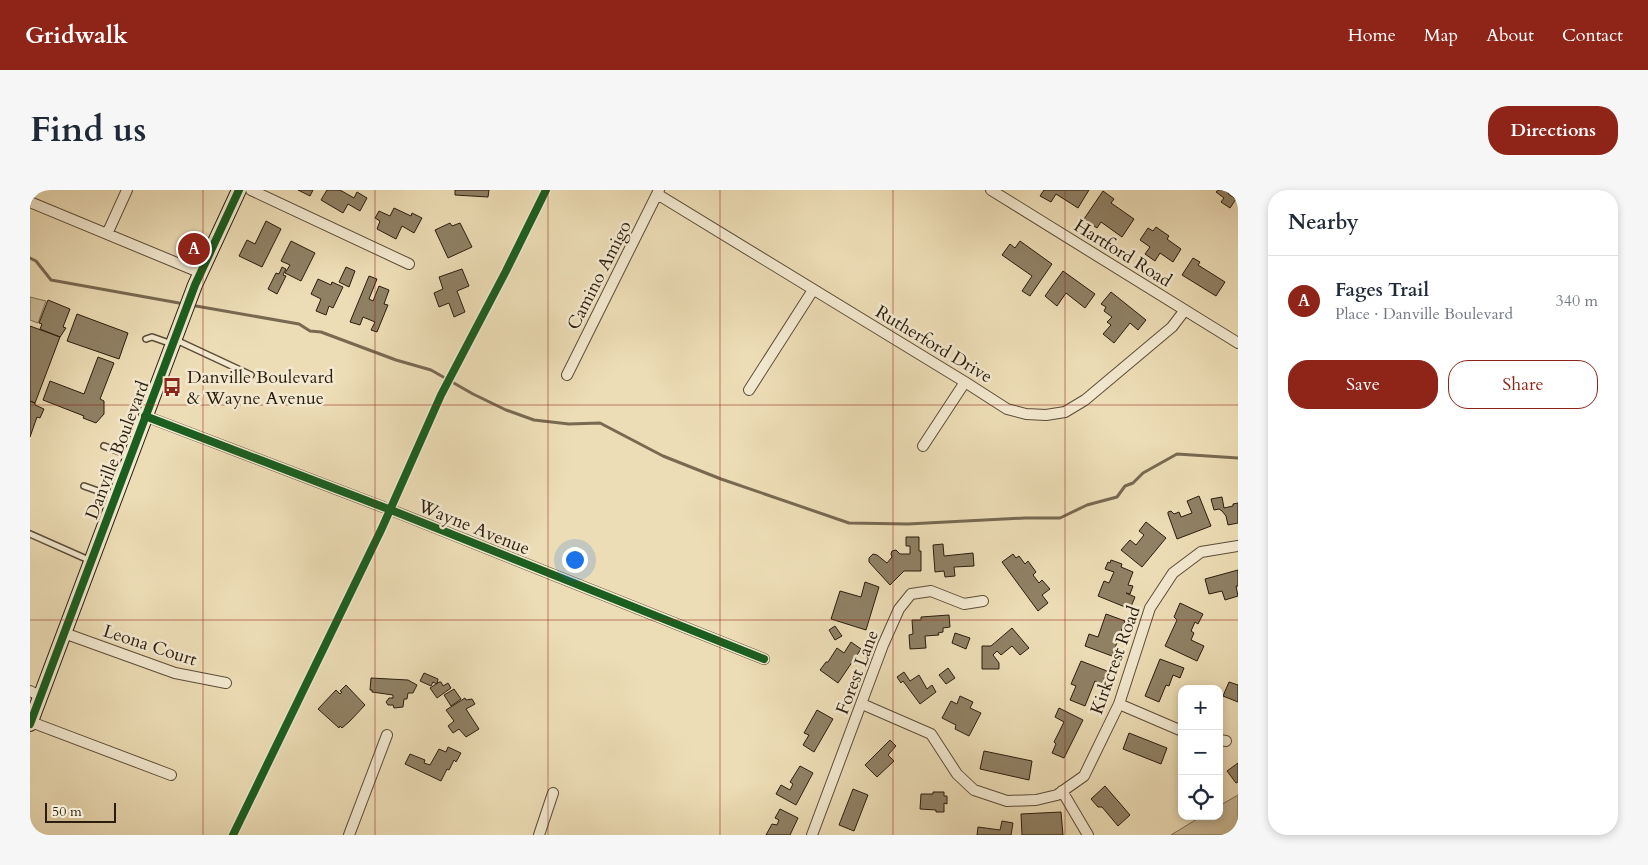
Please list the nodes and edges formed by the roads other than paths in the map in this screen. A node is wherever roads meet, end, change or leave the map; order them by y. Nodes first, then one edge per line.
1 (127, 190) edge
2 (239, 190) edge
3 (252, 190) edge
4 (991, 190) edge
5 (658, 192) edge
6 (30, 202) edge
7 (107, 234) junction
8 (408, 264) dead end
9 (201, 273) junction
10 (813, 290) junction
11 (1186, 310) junction
12 (146, 339) dead end
13 (174, 342) junction
14 (1238, 343) edge
15 (251, 375) dead end
16 (567, 375) dead end
17 (965, 382) junction
18 (749, 390) dead end
19 (145, 416) junction
20 (104, 446) dead end
21 (923, 446) dead end
22 (131, 456) junction
23 (84, 486) dead end
24 (115, 497) junction
25 (30, 534) edge
26 (1238, 546) edge
27 (91, 562) junction
28 (983, 600) dead end
29 (64, 633) junction
30 (764, 659) dead end
31 (226, 683) dead end
32 (35, 694) edge
33 (862, 704) junction
34 (1120, 704) junction
35 (30, 723) edge
36 (1180, 730) edge
37 (387, 735) dead end
38 (170, 775) dead end
39 (1062, 791) junction
40 (553, 793) dead end
41 (349, 835) edge
42 (539, 835) edge
43 (812, 835) edge
44 (1088, 835) edge

1 - 7 street
2 - 9 main road, Danville Boulevard
3 - 8 street
4 - 11 street, Hartford Road
5 - 10 street, Rutherford Drive
5 - 16 street, Camino Amigo
6 - 7 street
7 - 9 street
9 - 13 main road, Danville Boulevard
10 - 17 street, Rutherford Drive
10 - 18 street
11 - 14 street, Hartford Road
11 - 17 street, Rutherford Drive
12 - 13 lane
13 - 15 lane
13 - 19 main road, Danville Boulevard
17 - 21 street
19 - 22 main road, Danville Boulevard
19 - 30 street, Wayne Avenue
20 - 22 lane
22 - 24 main road, Danville Boulevard
23 - 24 lane
24 - 27 main road, Danville Boulevard
25 - 27 lane
26 - 34 street, Kirkcrest Road
27 - 29 main road, Danville Boulevard
28 - 33 street, Forest Lane
29 - 31 street, Leona Court
29 - 32 main road, Danville Boulevard
32 - 35 main road, Danville Boulevard
33 - 39 street, Kirkcrest Road
33 - 43 street, Forest Lane
34 - 36 street
34 - 39 street, Kirkcrest Road
35 - 38 street
37 - 41 street
39 - 44 street
40 - 42 street

